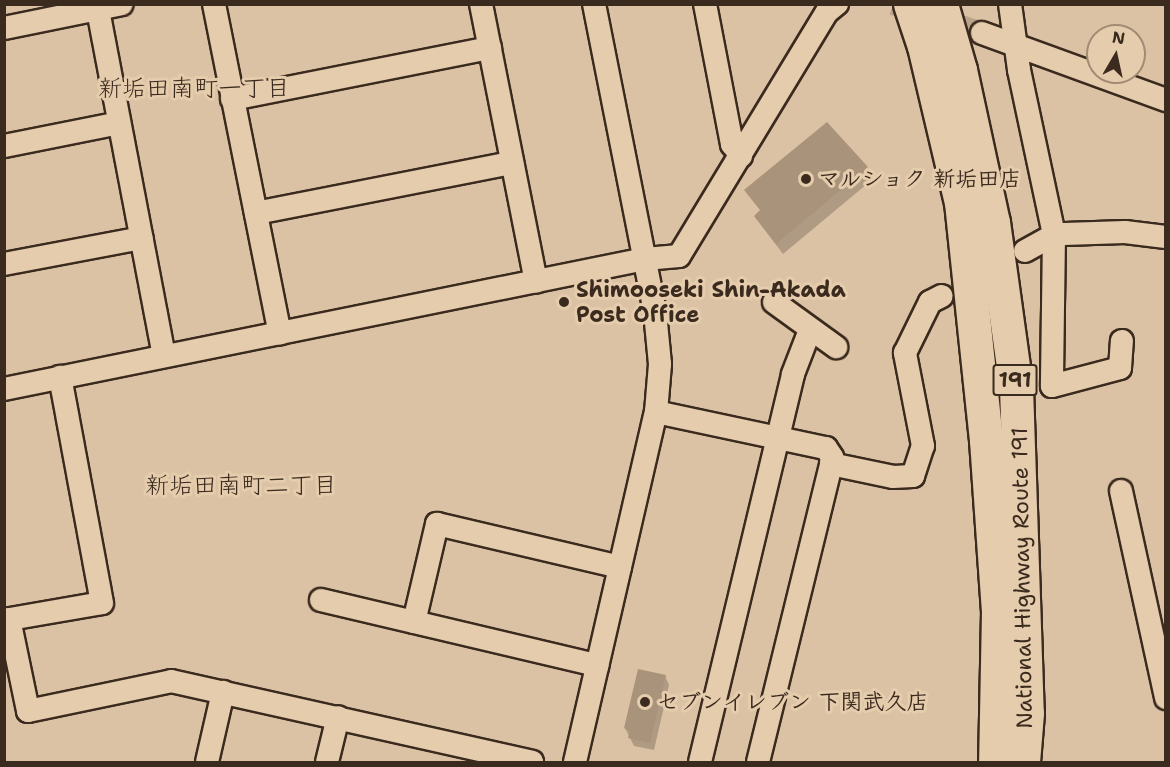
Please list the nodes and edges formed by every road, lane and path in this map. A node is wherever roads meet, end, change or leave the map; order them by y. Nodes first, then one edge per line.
1 (122, 4) edge
2 (214, 4) edge
3 (481, 4) edge
4 (594, 4) edge
5 (705, 4) edge
6 (837, 4) edge
7 (910, 4) edge
8 (941, 4) edge
9 (1011, 4) edge
10 (98, 10) junction
11 (4, 28) edge
12 (982, 33) tunnel mouth
13 (1015, 43) junction
14 (490, 48) junction
15 (232, 99) junction
16 (1166, 100) edge
17 (119, 123) junction
18 (4, 146) edge
19 (741, 156) junction
20 (512, 163) junction
21 (256, 213) junction
22 (1059, 235) junction
23 (1166, 237) edge
24 (142, 238) junction
25 (1025, 251) dead end
26 (645, 259) junction
27 (4, 264) edge
28 (536, 282) junction
29 (942, 296) dead end
30 (774, 303) dead end
31 (810, 330) junction
32 (279, 333) junction
33 (1122, 341) dead end
34 (836, 347) dead end
35 (164, 356) junction
36 (60, 377) junction
37 (4, 388) edge
38 (656, 412) junction
39 (777, 437) junction
40 (1022, 462) junction
41 (831, 464) junction
42 (1121, 491) dead end
43 (620, 567) junction
44 (321, 600) dead end
45 (7, 619) edge
46 (414, 622) junction
47 (997, 660) junction
48 (597, 665) junction
49 (223, 692) junction
50 (1166, 698) edge
51 (338, 717) junction
52 (449, 753) edge
53 (207, 762) edge
54 (327, 762) edge
55 (532, 762) edge
56 (575, 762) edge
57 (700, 762) edge
58 (758, 762) edge
59 (973, 762) edge
60 (995, 762) edge
61 (1023, 762) edge
62 (1041, 762) edge

1 - 10 street
2 - 15 street
3 - 14 street
4 - 26 street
5 - 19 street
6 - 19 street
7 - 47 highway, National Highway Route 191 / 191
8 - 40 highway, National Highway Route 191 / 191
9 - 13 street
10 - 11 street
10 - 17 street
12 - 13 street
13 - 16 street
13 - 22 street
14 - 15 street
14 - 20 street
15 - 21 street
17 - 18 street
17 - 24 street
19 - 26 street
20 - 21 street
20 - 28 street
21 - 32 street
22 - 23 street
22 - 25 street
22 - 33 street
24 - 27 street
24 - 35 street
26 - 28 street
26 - 38 street
28 - 32 street
29 - 41 street
30 - 31 street
31 - 34 street
31 - 39 street
32 - 35 street
35 - 36 street
36 - 37 street
36 - 45 street
38 - 39 street
38 - 43 street
39 - 41 street
39 - 57 street
40 - 61 highway, National Highway Route 191 / 191
40 - 62 highway
41 - 58 street
42 - 50 street
43 - 46 street
43 - 48 street
44 - 46 street
45 - 49 street
46 - 48 street
47 - 59 highway
47 - 60 highway, National Highway Route 191 / 191
48 - 56 street
49 - 51 street
49 - 53 street
51 - 52 street
51 - 54 street
52 - 55 street

